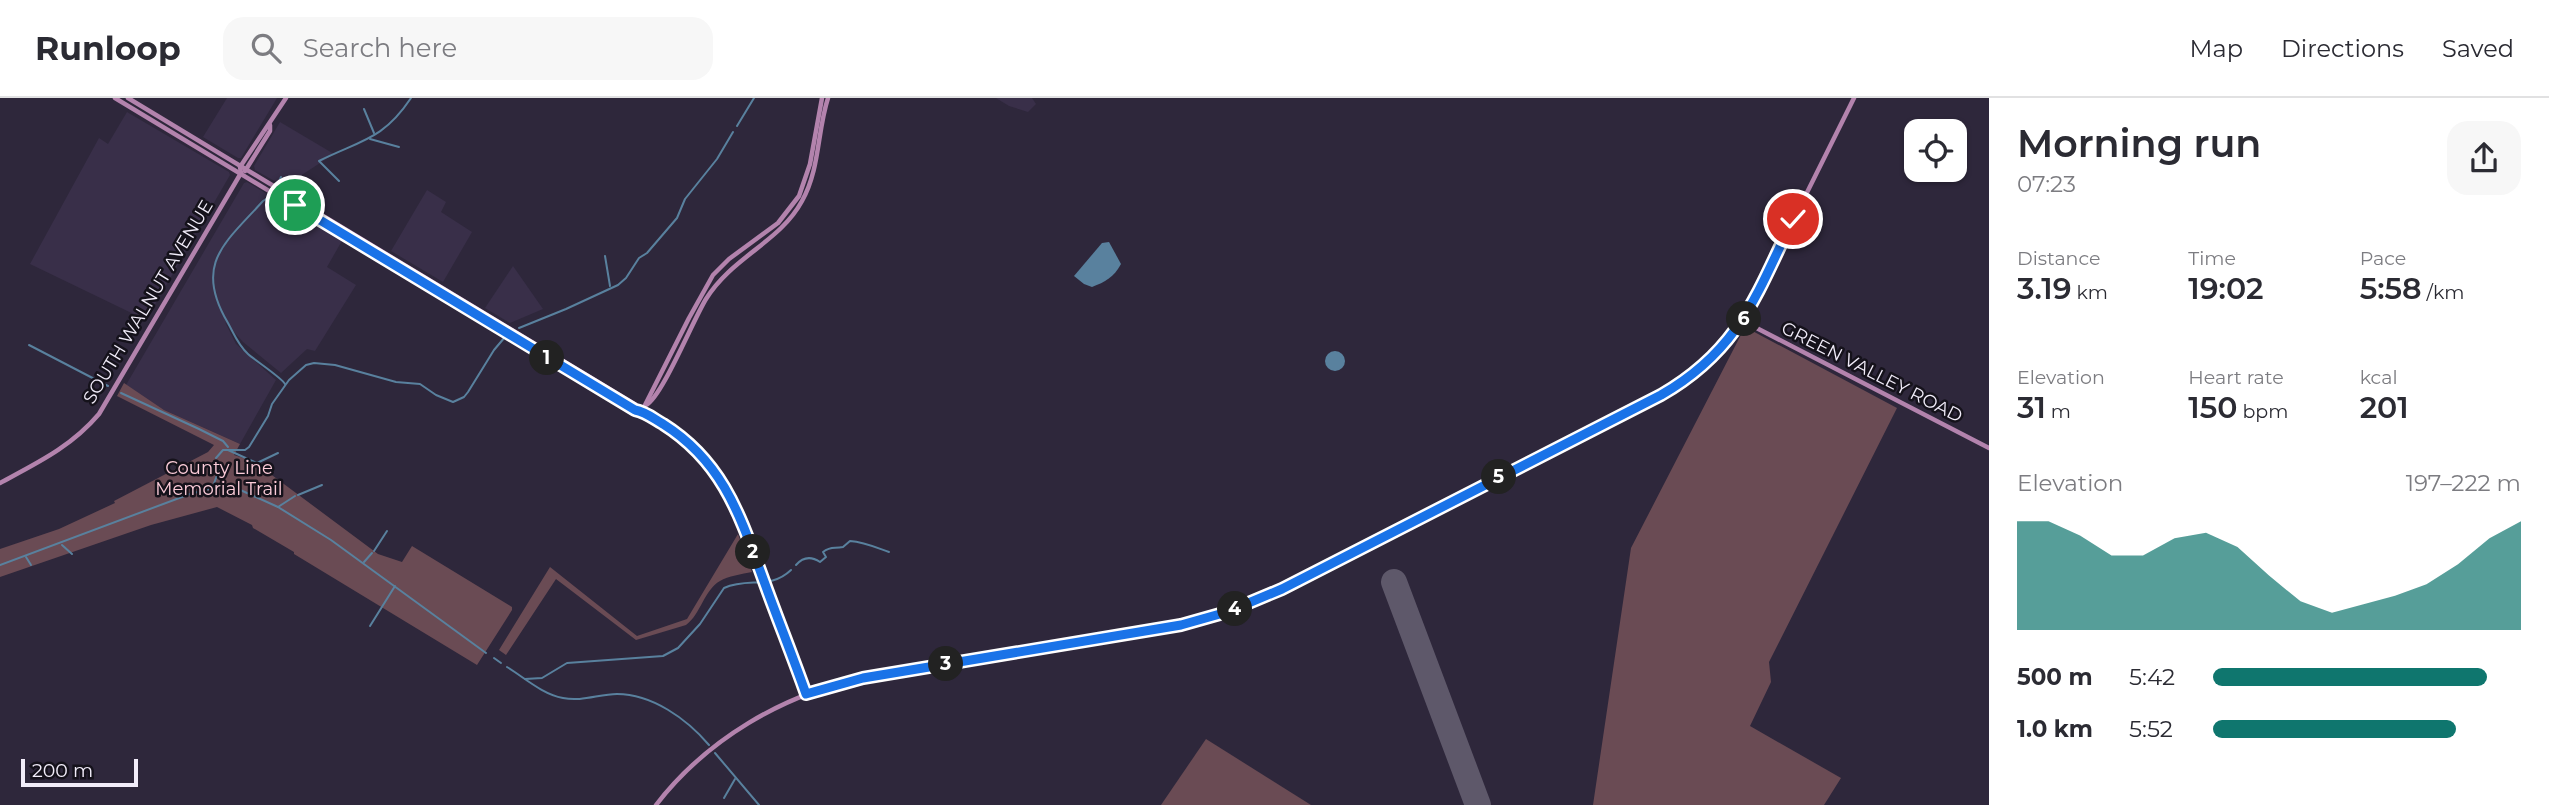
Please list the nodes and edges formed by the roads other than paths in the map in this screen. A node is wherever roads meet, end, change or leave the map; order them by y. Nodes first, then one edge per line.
1 (115, 98) edge
2 (128, 98) edge
3 (286, 98) edge
4 (822, 98) edge
5 (828, 98) edge
6 (1854, 98) edge
7 (243, 170) junction
8 (1743, 321) junction
9 (646, 405) junction
10 (642, 411) junction
11 (1989, 448) edge
12 (0, 483) edge
13 (806, 694) junction
14 (656, 805) edge

1 - 7 main road
2 - 7 main road
3 - 7 main road, SOUTH WALNUT AVENUE
4 - 9 main road
5 - 9 main road
6 - 8 main road
7 - 10 main road
7 - 12 main road, SOUTH WALNUT AVENUE
8 - 11 main road, GREEN VALLEY ROAD
8 - 13 main road
9 - 10 main road
10 - 13 main road
13 - 14 main road

